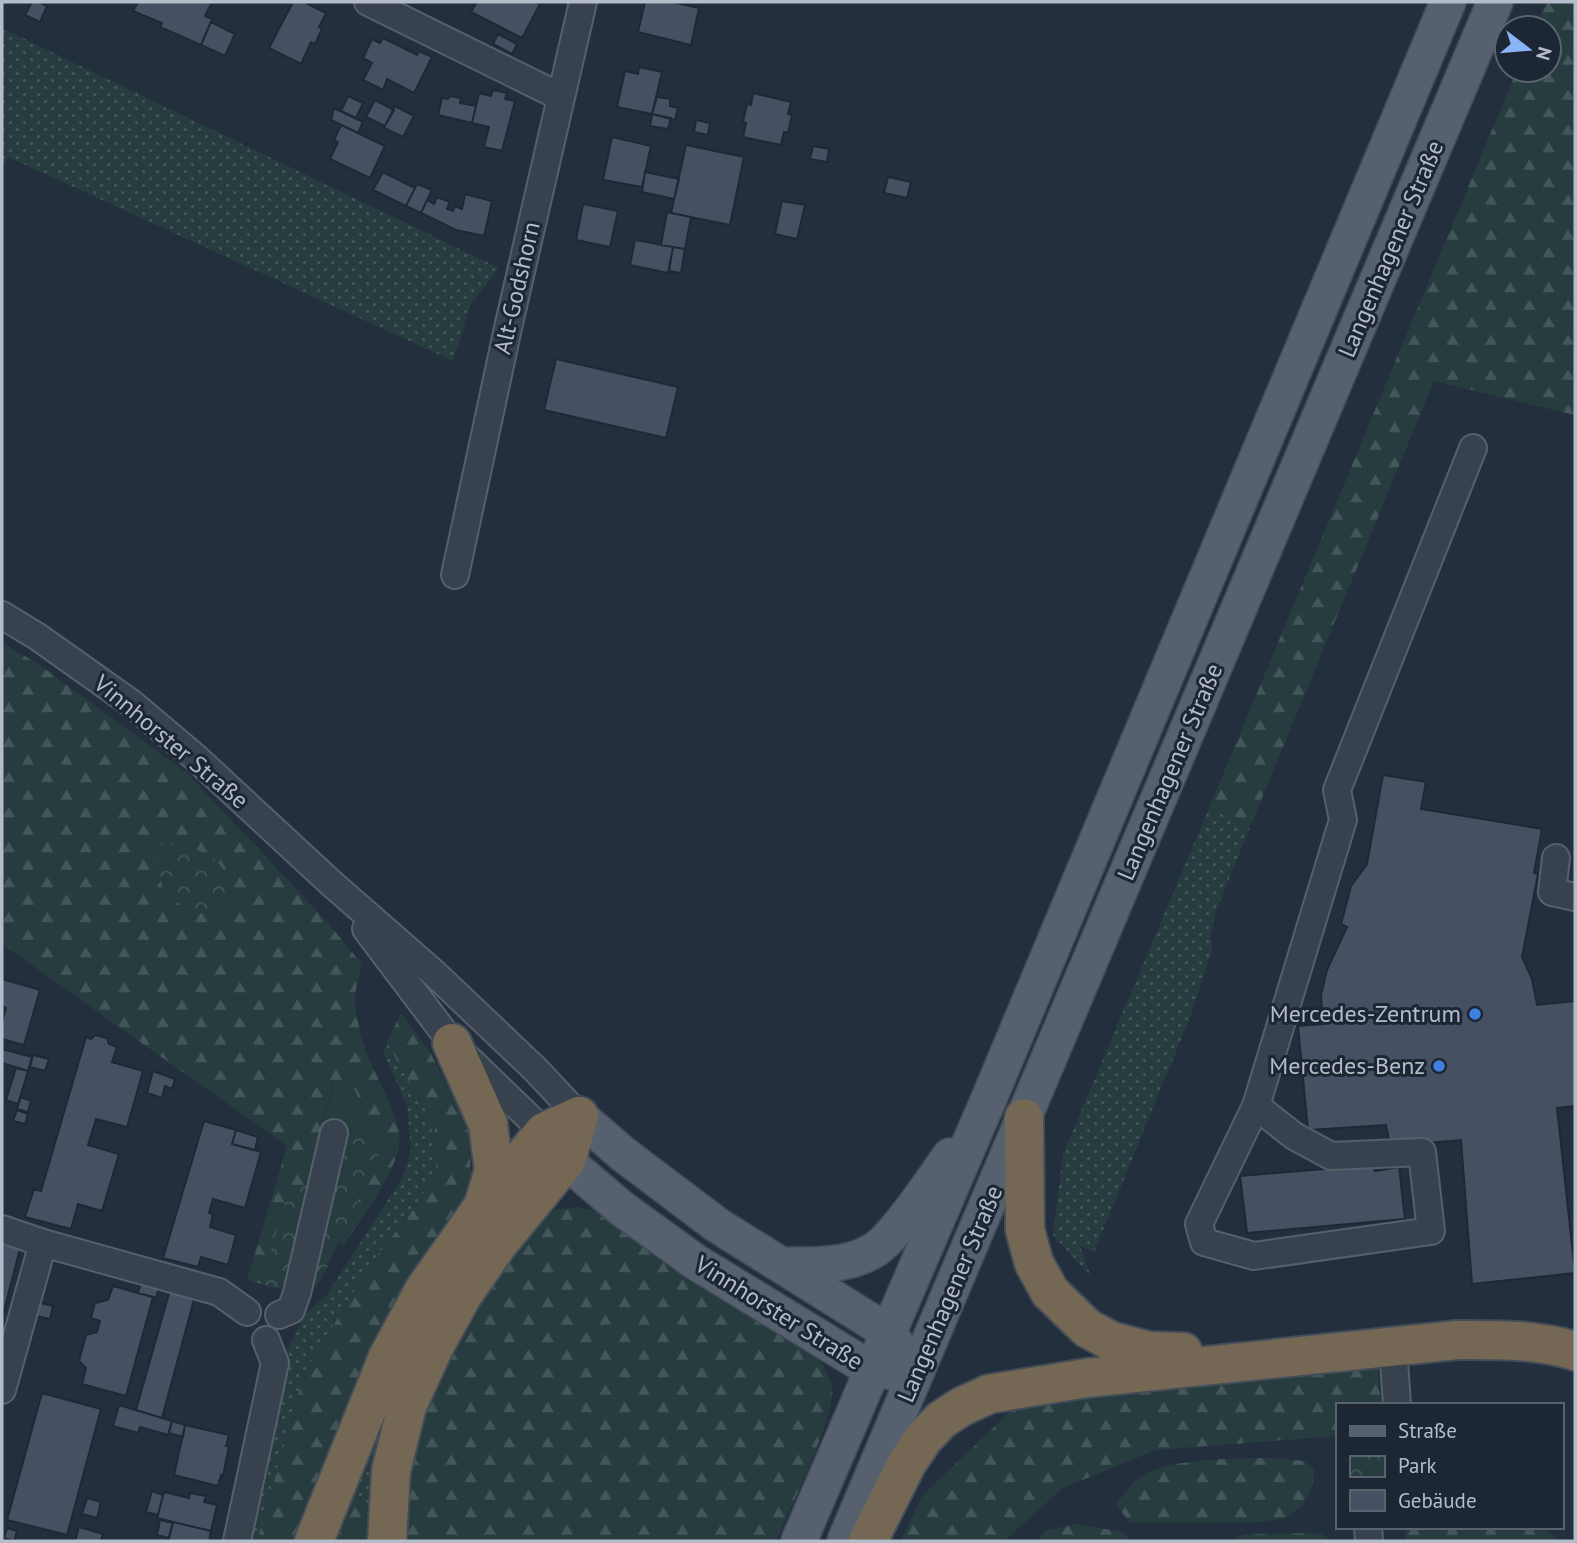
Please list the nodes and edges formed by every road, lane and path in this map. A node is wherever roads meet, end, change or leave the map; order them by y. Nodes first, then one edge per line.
1 (368, 2) edge
2 (583, 2) edge
3 (1448, 2) edge
4 (1495, 2) edge
5 (561, 97) junction
6 (1473, 447) dead end
7 (455, 575) dead end
8 (2, 615) edge
9 (1556, 858) dead end
10 (331, 883) junction
11 (1575, 897) edge
12 (452, 1043) junction
13 (990, 1097) junction
14 (1256, 1106) junction
15 (579, 1116) junction
16 (1024, 1118) junction
17 (334, 1133) dead end
18 (555, 1147) junction
19 (484, 1205) junction
20 (2, 1229) edge
21 (43, 1244) junction
22 (781, 1265) junction
23 (247, 1312) junction
24 (279, 1315) junction
25 (1575, 1331) edge
26 (888, 1332) junction
27 (266, 1340) junction
28 (1393, 1347) junction
29 (1575, 1351) edge
30 (872, 1370) junction
31 (916, 1374) junction
32 (2, 1390) edge
33 (1397, 1403) edge
34 (237, 1541) edge
35 (314, 1541) edge
36 (387, 1541) edge
37 (799, 1541) edge
38 (845, 1541) edge
39 (868, 1541) edge

1 - 5 street
2 - 5 street, Alt-Godshorn
3 - 13 main road, Langenhagener Straße
4 - 16 main road, Langenhagener Straße
5 - 7 street, Alt-Godshorn
6 - 14 street
8 - 10 street, Vinnhorster Straße
9 - 11 street
10 - 12 street, Vinnhorster Straße
10 - 15 street, Vinnhorster Straße
12 - 18 street, Vinnhorster Straße
12 - 19 highway
13 - 22 main road
13 - 26 main road, Langenhagener Straße
14 - 14 street
15 - 18 highway
15 - 22 main road, Vinnhorster Straße
16 - 25 highway
16 - 31 main road, Langenhagener Straße
17 - 24 street
18 - 19 highway
18 - 30 main road, Vinnhorster Straße
18 - 36 highway
19 - 35 highway
20 - 21 street
21 - 23 street
21 - 32 street
22 - 26 main road, Vinnhorster Straße
23 - 24 street
23 - 27 street
24 - 27 street
26 - 30 main road, Langenhagener Straße
26 - 31 main road, Vinnhorster Straße
27 - 34 street
28 - 29 highway
28 - 33 street
28 - 39 highway
30 - 31 main road, Vinnhorster Straße
30 - 37 main road, Langenhagener Straße
31 - 38 main road, Langenhagener Straße

